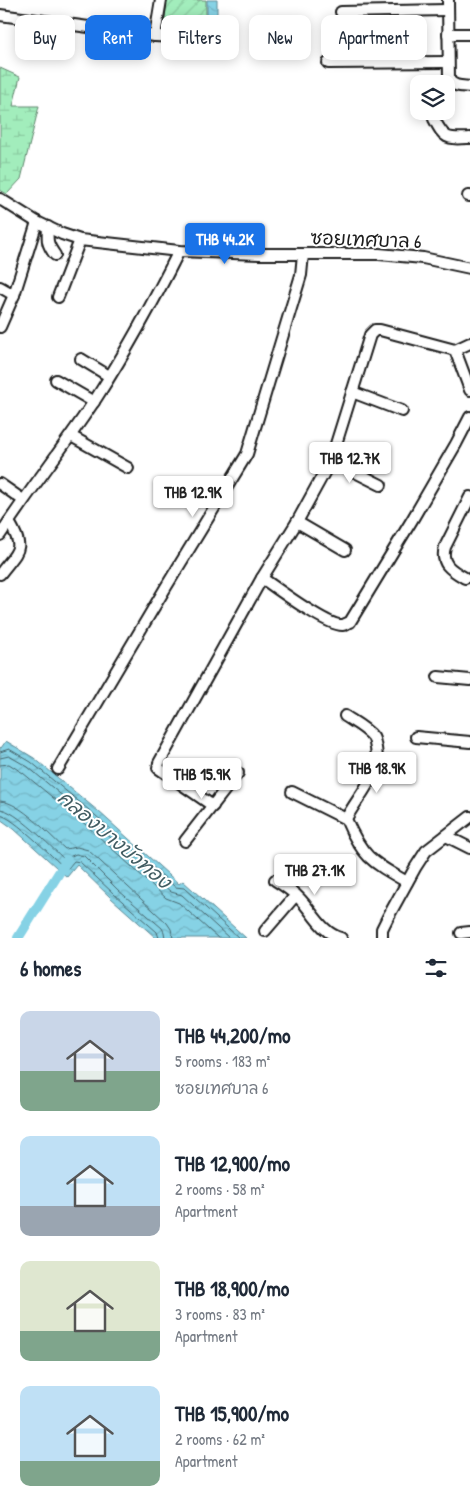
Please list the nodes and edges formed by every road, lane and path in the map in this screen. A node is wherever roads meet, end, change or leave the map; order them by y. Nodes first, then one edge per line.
1 (161, 0) edge
2 (448, 5) edge
3 (341, 12) dead end
4 (0, 15) edge
5 (448, 34) junction
6 (470, 34) edge
7 (155, 36) junction
8 (161, 36) edge
9 (448, 62) junction
10 (328, 64) dead end
11 (470, 87) edge
12 (435, 120) edge
13 (470, 138) edge
14 (0, 199) edge
15 (38, 222) junction
16 (48, 227) junction
17 (80, 240) junction
18 (179, 251) junction
19 (303, 254) junction
20 (55, 256) dead end
21 (470, 268) edge
22 (0, 288) edge
23 (14, 295) junction
24 (58, 297) dead end
25 (0, 327) edge
26 (470, 343) edge
27 (454, 350) junction
28 (81, 360) dead end
29 (110, 376) junction
30 (56, 380) dead end
31 (470, 390) edge
32 (352, 392) junction
33 (94, 402) junction
34 (402, 411) dead end
35 (470, 417) edge
36 (70, 436) junction
37 (331, 460) junction
38 (128, 468) dead end
39 (0, 484) edge
40 (381, 485) dead end
41 (470, 497) edge
42 (23, 500) junction
43 (9, 522) junction
44 (297, 522) junction
45 (0, 535) edge
46 (345, 550) dead end
47 (0, 574) edge
48 (262, 578) junction
49 (465, 578) dead end
50 (438, 677) dead end
51 (470, 680) edge
52 (345, 716) dead end
53 (416, 737) dead end
54 (470, 742) edge
55 (58, 769) dead end
56 (238, 773) dead end
57 (292, 792) dead end
58 (214, 806) junction
59 (470, 817) edge
60 (346, 819) junction
61 (446, 836) junction
62 (185, 841) dead end
63 (470, 848) edge
64 (275, 880) dead end
65 (406, 882) junction
66 (296, 895) junction
67 (265, 931) dead end
68 (341, 938) edge
69 (382, 938) edge

1 - 7 street
2 - 3 street
2 - 5 street
4 - 7 street
5 - 6 street
5 - 9 street
7 - 8 street
9 - 10 street
9 - 11 street
12 - 13 street
14 - 15 street, ซอยเทศบาล 6
15 - 16 street, ซอยเทศบาล 6
15 - 23 street
16 - 17 street, ซอยเทศบาล 6
16 - 20 street
17 - 18 street, ซอยเทศบาล 6
17 - 24 street
18 - 19 street, ซอยเทศบาล 6
18 - 29 street
19 - 21 street, ซอยเทศบาล 6
19 - 55 street
22 - 23 street
23 - 25 street
26 - 27 street
27 - 31 street
27 - 32 street
28 - 29 street
29 - 33 street
30 - 33 street
32 - 34 street
32 - 37 street
33 - 36 street
35 - 48 street
36 - 38 street
36 - 42 street
37 - 40 street
37 - 44 street
39 - 42 street
41 - 49 street
42 - 43 street
43 - 45 street
43 - 47 street
44 - 46 street
44 - 48 street
48 - 58 street
50 - 51 street
52 - 60 street
53 - 54 street
56 - 58 street
57 - 60 street
58 - 62 street
59 - 61 street
60 - 65 street
61 - 63 street
61 - 65 street
64 - 66 street
65 - 69 street
66 - 67 street
66 - 68 street

